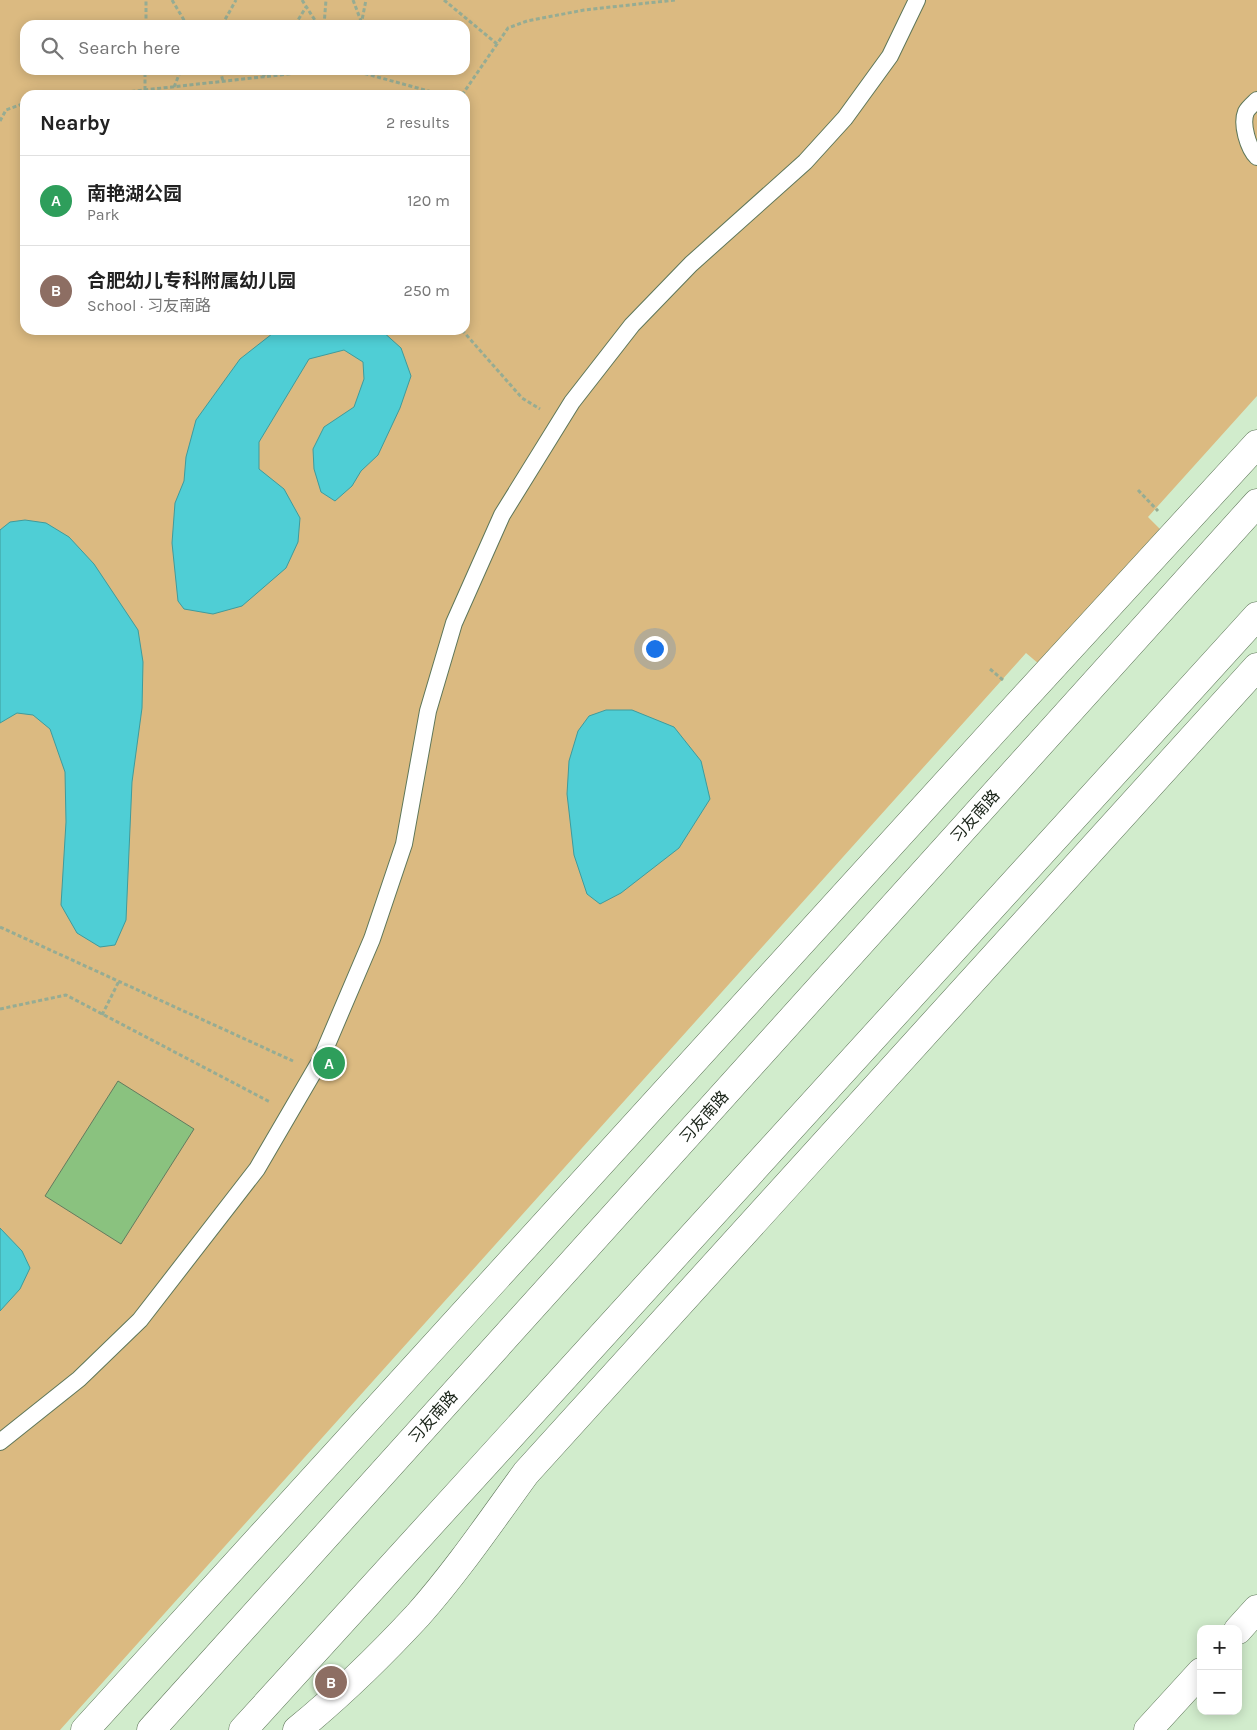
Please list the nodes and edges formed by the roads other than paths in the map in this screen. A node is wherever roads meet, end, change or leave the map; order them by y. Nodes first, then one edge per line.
1 (917, 0) edge
2 (1257, 100) edge
3 (1257, 157) edge
4 (1257, 444) edge
5 (1257, 503) edge
6 (1257, 616) edge
7 (1257, 667) edge
8 (0, 1442) edge
9 (1257, 1610) edge
10 (1242, 1626) edge
11 (1197, 1676) edge
12 (85, 1730) edge
13 (151, 1730) edge
14 (243, 1730) edge
15 (297, 1730) edge
16 (1148, 1730) edge

1 - 8 lane
2 - 3 lane
4 - 12 main road
5 - 13 main road, 习友南路
6 - 14 main road
7 - 15 main road
9 - 10 main road
11 - 16 main road

